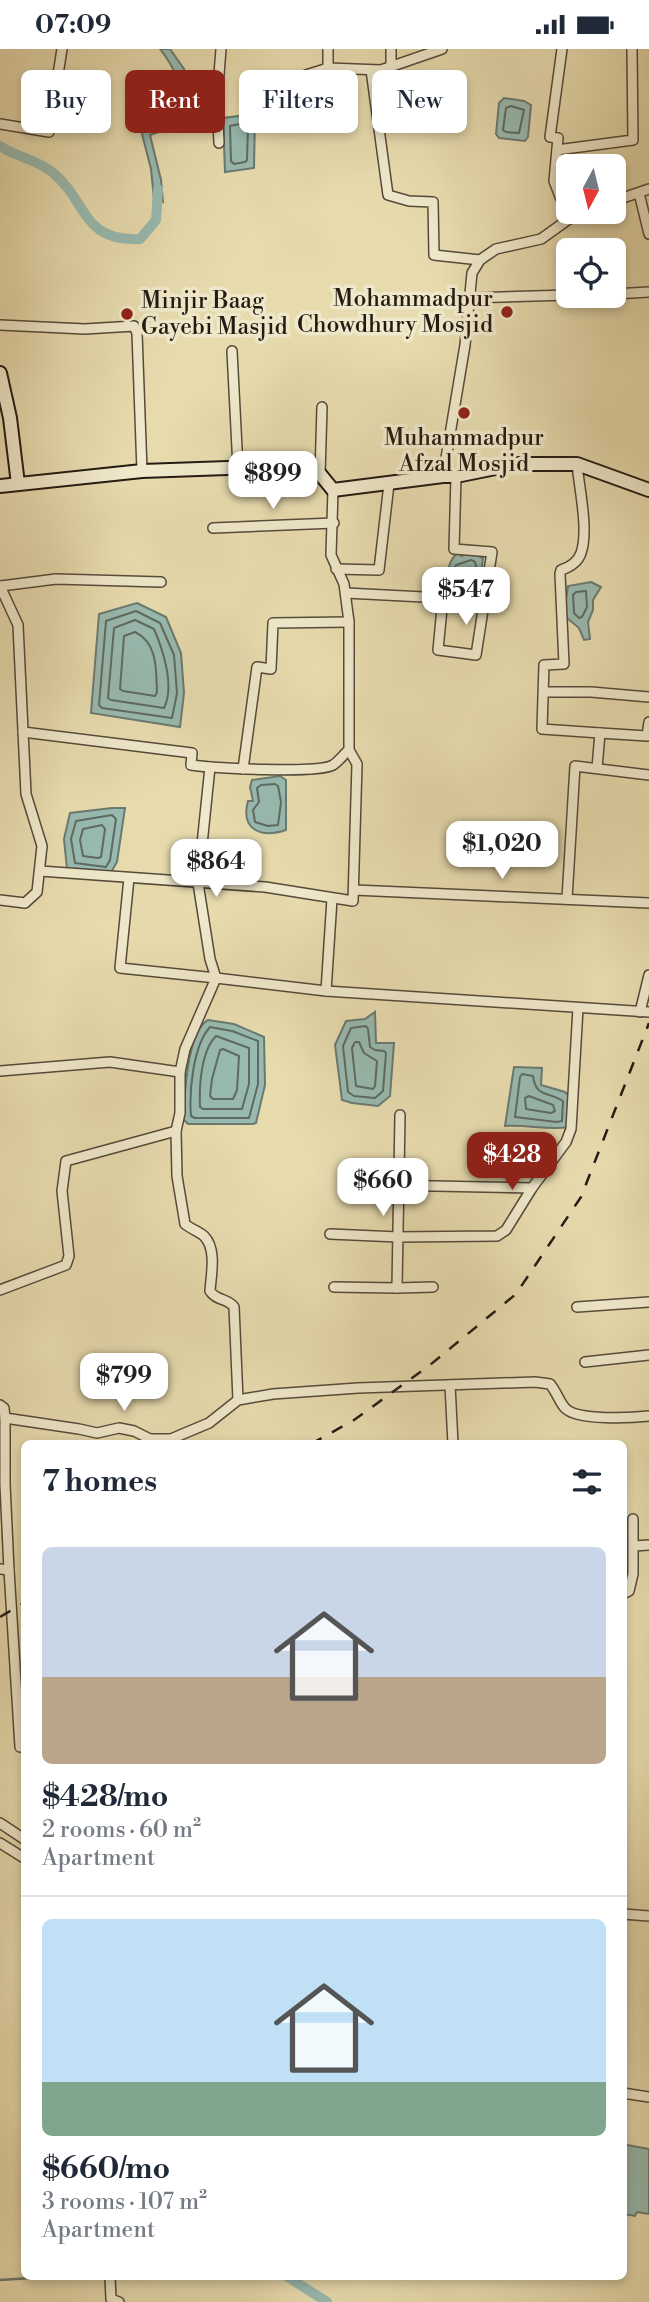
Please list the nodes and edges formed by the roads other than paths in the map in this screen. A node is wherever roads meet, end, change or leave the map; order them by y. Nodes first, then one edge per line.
1 (62, 49) edge
2 (221, 49) edge
3 (328, 49) edge
4 (391, 49) edge
5 (442, 49) edge
6 (562, 49) edge
7 (632, 49) edge
8 (391, 67) junction
9 (328, 68) junction
10 (322, 70) edge
11 (371, 70) junction
12 (0, 124) edge
13 (219, 143) dead end
14 (557, 150) junction
15 (557, 154) edge
16 (556, 160) edge
17 (556, 185) edge
18 (649, 189) edge
19 (639, 193) junction
20 (626, 197) edge
21 (562, 224) edge
22 (649, 234) edge
23 (480, 260) junction
24 (649, 292) edge
25 (626, 293) edge
26 (556, 295) edge
27 (470, 298) junction
28 (0, 325) edge
29 (232, 351) dead end
30 (0, 373) edge
31 (321, 407) dead end
32 (577, 464) junction
33 (239, 468) junction
34 (142, 471) junction
35 (320, 474) junction
36 (450, 476) junction
37 (18, 484) junction
38 (389, 484) junction
39 (0, 486) edge
40 (333, 490) junction
41 (649, 490) edge
42 (334, 523) junction
43 (213, 529) dead end
44 (336, 569) junction
45 (161, 582) dead end
46 (0, 586) edge
47 (346, 593) junction
48 (349, 622) junction
49 (544, 692) junction
50 (649, 697) edge
51 (649, 722) edge
52 (23, 732) junction
53 (600, 733) junction
54 (349, 750) junction
55 (210, 767) junction
56 (597, 768) junction
57 (243, 769) junction
58 (649, 775) edge
59 (40, 871) junction
60 (129, 878) junction
61 (198, 883) junction
62 (354, 890) junction
63 (332, 899) junction
64 (567, 899) junction
65 (0, 900) edge
66 (649, 903) edge
67 (649, 975) edge
68 (216, 978) junction
69 (326, 991) junction
70 (578, 1008) junction
71 (644, 1012) edge
72 (0, 1071) edge
73 (180, 1072) junction
74 (400, 1115) dead end
75 (176, 1131) junction
76 (383, 1185) dead end
77 (397, 1186) junction
78 (532, 1188) junction
79 (330, 1234) dead end
80 (398, 1237) junction
81 (334, 1287) dead end
82 (433, 1287) dead end
83 (397, 1288) junction
84 (0, 1290) edge
85 (649, 1302) edge
86 (577, 1307) dead end
87 (649, 1355) edge
88 (585, 1362) dead end
89 (450, 1385) junction
90 (238, 1400) junction
91 (0, 1405) edge
92 (649, 1416) edge
93 (5, 1418) junction
94 (453, 1440) edge
95 (633, 1519) dead end
96 (649, 1545) edge
97 (634, 1546) junction
98 (5, 1569) edge
99 (627, 1590) edge
100 (21, 1747) edge
101 (0, 1823) edge
102 (21, 1837) edge
103 (0, 1843) edge
104 (21, 1856) edge
105 (627, 1914) edge
106 (649, 1916) edge
107 (627, 2094) edge
108 (649, 2097) edge
109 (110, 2280) edge
110 (119, 2302) edge

1 - 12 street
2 - 13 street
3 - 9 street
4 - 8 street
5 - 8 street
6 - 14 street
7 - 14 street
8 - 11 street
9 - 10 street
9 - 11 street
11 - 23 street
14 - 15 street
16 - 17 street
18 - 19 street
19 - 20 street
19 - 22 street
21 - 23 street
23 - 27 street
24 - 25 street
26 - 27 street
27 - 36 street
28 - 34 street
29 - 33 street
30 - 37 street
31 - 35 street
32 - 36 street
32 - 41 street
32 - 49 street
33 - 34 street
33 - 35 street
34 - 37 street
35 - 40 street
36 - 38 street
36 - 47 street
37 - 39 street
38 - 40 street
38 - 44 street
40 - 42 street
42 - 43 street
42 - 44 street
44 - 47 street
45 - 46 street
46 - 52 street
47 - 48 street
48 - 54 street
48 - 57 street
49 - 50 street
49 - 53 street
51 - 53 street
52 - 55 street
52 - 59 street
53 - 56 street
54 - 57 street
54 - 62 street
55 - 57 street
55 - 61 street
56 - 58 street
56 - 64 street
59 - 60 street
59 - 65 street
60 - 61 street
60 - 68 street
61 - 63 street
61 - 68 street
62 - 63 street
62 - 64 street
63 - 69 street
64 - 66 street
67 - 71 street
68 - 69 street
68 - 73 street
69 - 70 street
70 - 71 street
70 - 78 street
72 - 73 street
73 - 75 street
74 - 77 street
75 - 84 street
75 - 90 street
76 - 77 street
77 - 78 street
77 - 80 street
78 - 80 street
79 - 80 street
80 - 83 street
81 - 83 street
82 - 83 street
85 - 86 street
87 - 88 street
89 - 90 street
89 - 92 street
89 - 94 street
90 - 93 street
91 - 93 street
93 - 98 street
95 - 97 street
96 - 97 street
97 - 99 street
98 - 100 street
101 - 102 street
103 - 104 street
105 - 106 street
107 - 108 street
109 - 110 street

